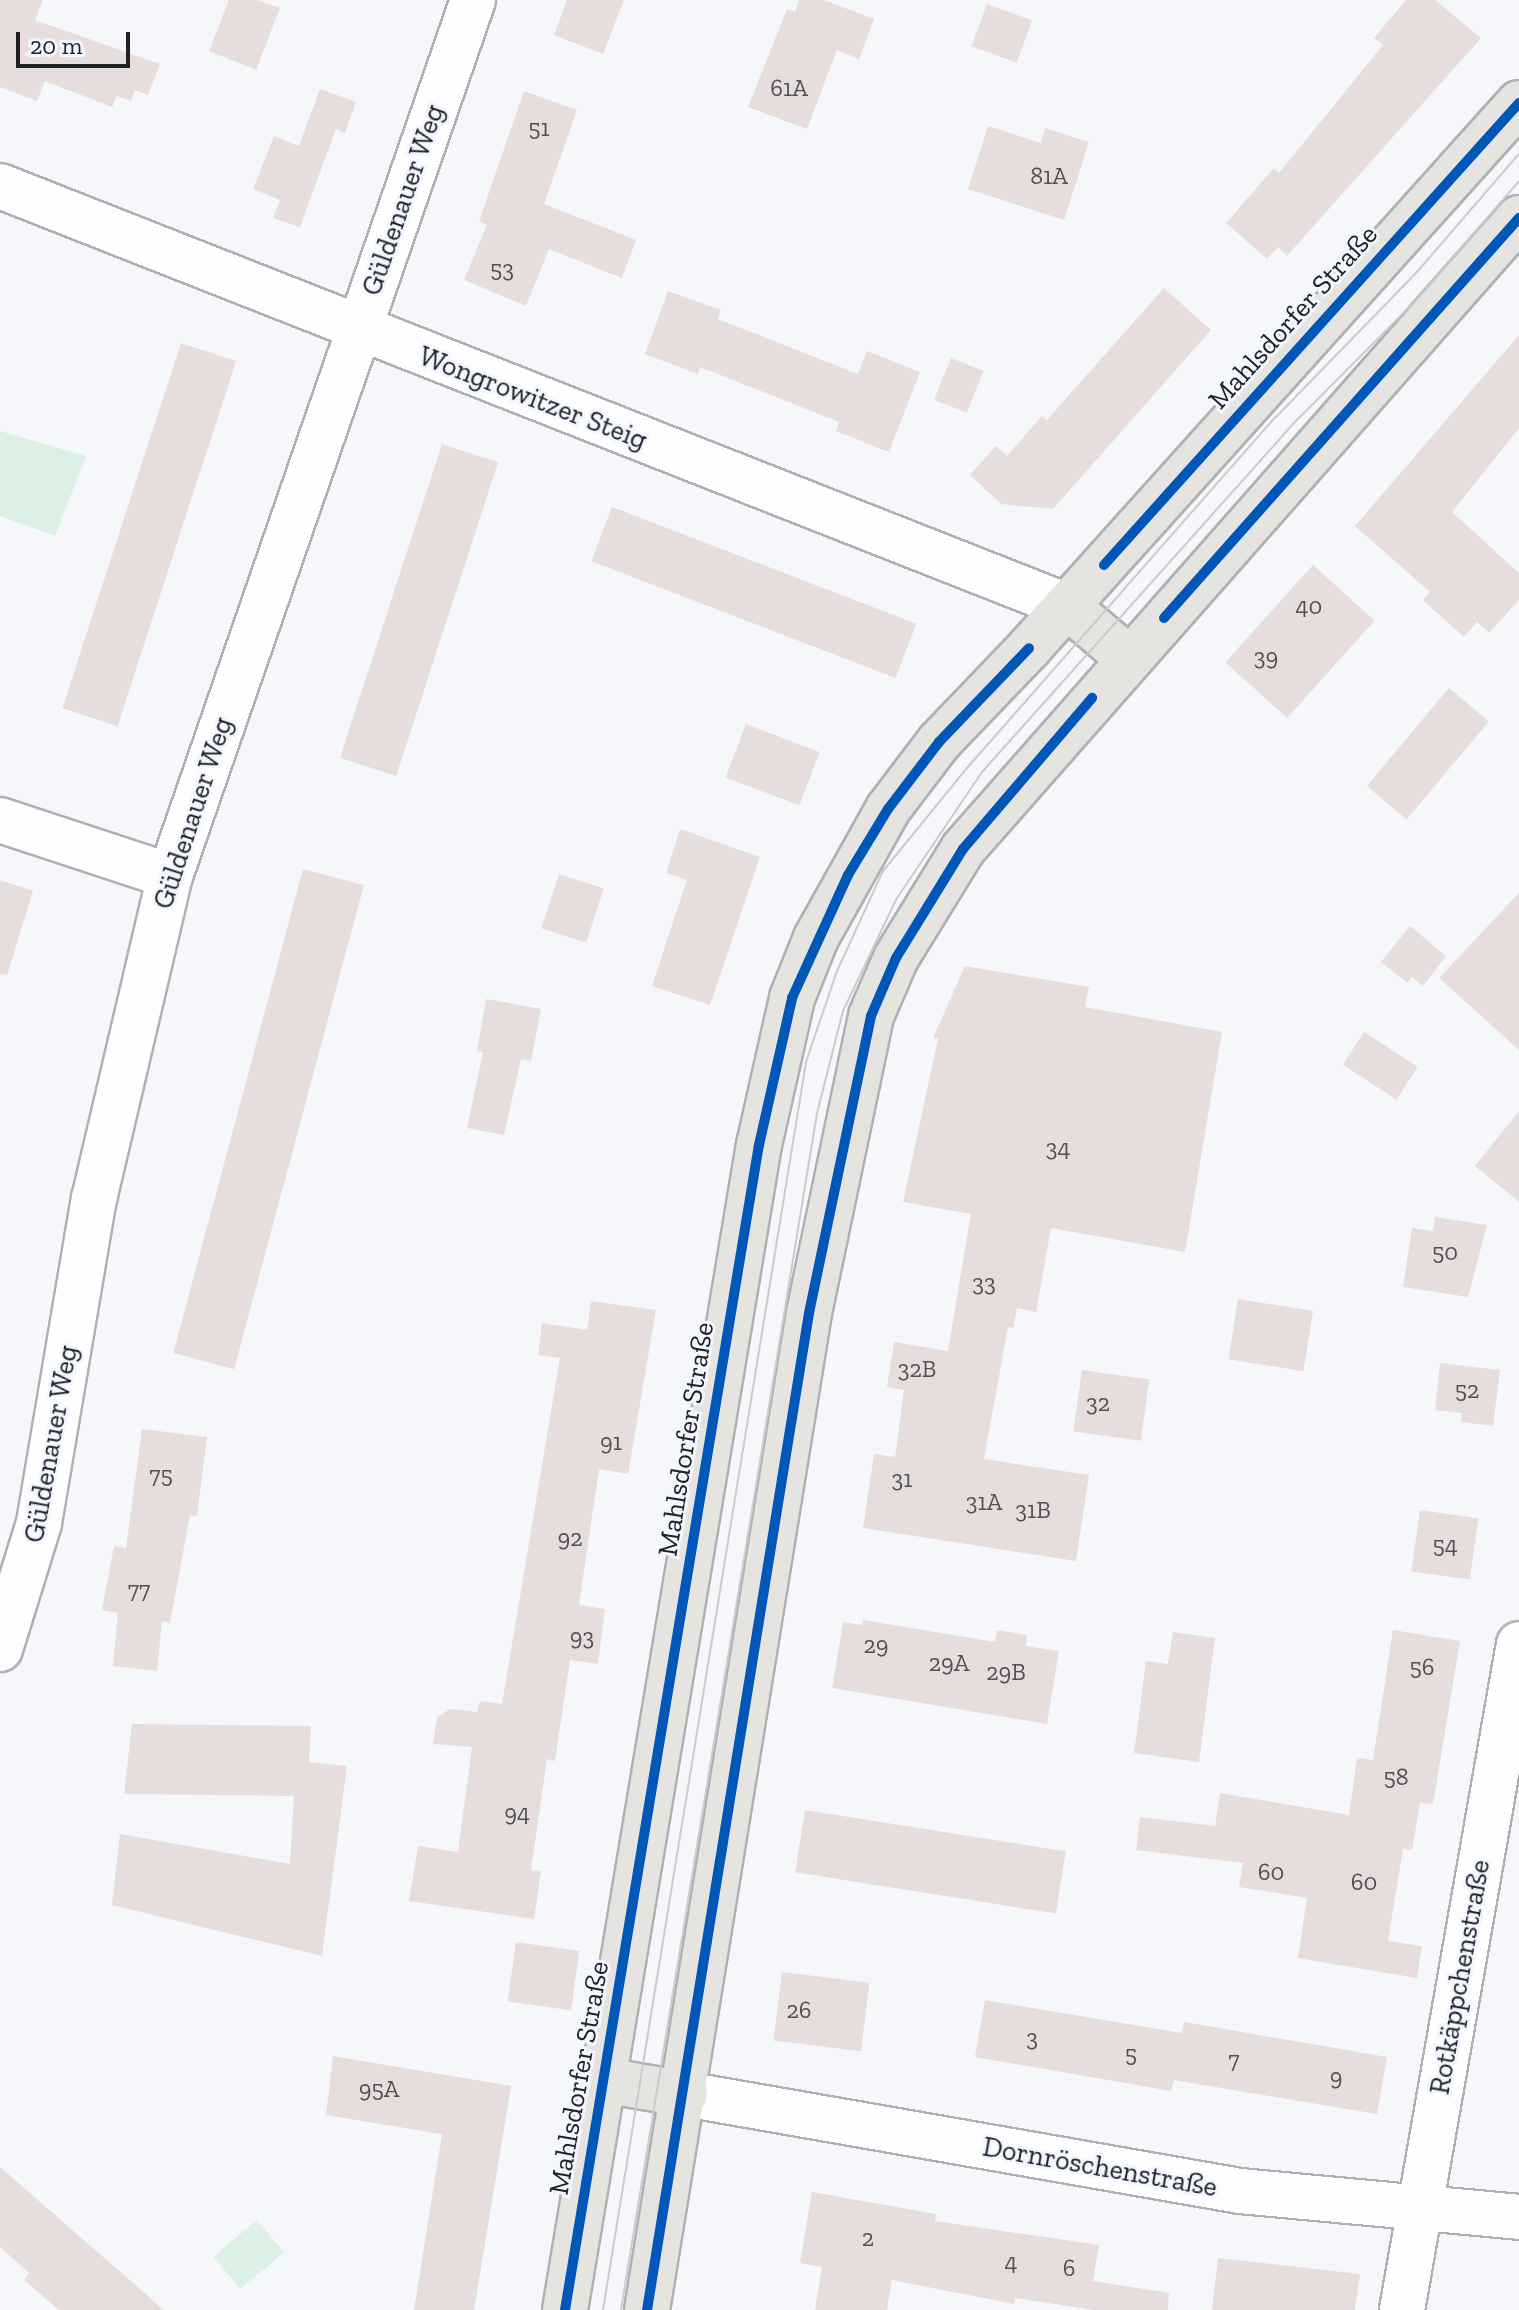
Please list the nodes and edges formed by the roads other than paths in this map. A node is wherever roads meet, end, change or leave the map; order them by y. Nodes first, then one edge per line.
1 (473, 0) edge
2 (1519, 103) edge
3 (0, 186) edge
4 (1519, 218) edge
5 (358, 330) junction
6 (1067, 606) junction
7 (1128, 658) junction
8 (0, 820) edge
9 (170, 876) junction
10 (1519, 1644) edge
11 (0, 1649) edge
12 (603, 2080) junction
13 (685, 2094) junction
14 (1421, 2208) junction
15 (1519, 2217) edge
16 (565, 2310) edge
17 (647, 2310) edge
18 (1402, 2310) edge

1 - 5 street, Güldenauer Weg
2 - 6 main road, Mahlsdorfer Straße
3 - 5 street, Wongrowitzer Steig
4 - 7 main road
5 - 6 street, Wongrowitzer Steig
5 - 9 street, Güldenauer Weg
6 - 7 main road
6 - 12 main road, Mahlsdorfer Straße
7 - 13 main road
8 - 9 street
9 - 11 street, Güldenauer Weg
10 - 14 street, Rotkäppchenstraße
12 - 13 main road
12 - 16 main road, Mahlsdorfer Straße
13 - 14 street, Dornröschenstraße
13 - 17 main road
14 - 15 street, Dornröschenstraße
14 - 18 street, Rotkäppchenstraße

